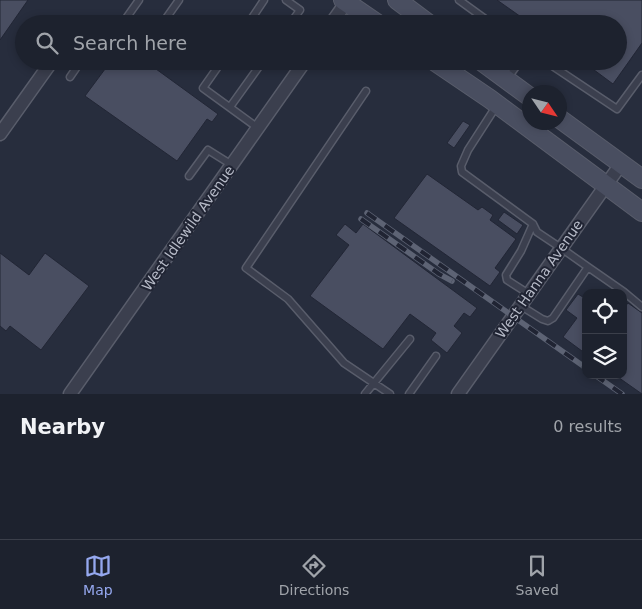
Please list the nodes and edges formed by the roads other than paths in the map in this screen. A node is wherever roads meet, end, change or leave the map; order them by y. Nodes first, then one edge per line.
1 (139, 0) edge
2 (178, 0) edge
3 (264, 0) edge
4 (286, 0) edge
5 (397, 0) edge
6 (459, 0) edge
7 (346, 1) edge
8 (128, 15) edge
9 (168, 15) edge
10 (254, 15) edge
11 (296, 15) edge
12 (337, 15) edge
13 (365, 15) edge
14 (417, 15) edge
15 (480, 15) edge
16 (46, 70) edge
17 (75, 70) edge
18 (216, 70) edge
19 (257, 70) edge
20 (299, 70) edge
21 (447, 70) edge
22 (493, 70) edge
23 (513, 70) edge
24 (558, 70) edge
25 (642, 75) edge
26 (70, 77) dead end
27 (506, 80) junction
28 (366, 91) dead end
29 (522, 91) edge
30 (498, 105) junction
31 (230, 107) junction
32 (567, 124) edge
33 (258, 128) junction
34 (0, 134) edge
35 (621, 164) junction
36 (232, 165) junction
37 (189, 176) dead end
38 (642, 179) edge
39 (605, 185) junction
40 (642, 212) edge
41 (533, 224) junction
42 (561, 248) junction
43 (588, 267) junction
44 (529, 294) junction
45 (521, 306) junction
46 (642, 307) edge
47 (410, 339) dead end
48 (436, 356) dead end
49 (374, 383) junction
50 (70, 394) edge
51 (366, 394) edge
52 (390, 394) edge
53 (409, 394) edge
54 (458, 394) edge

1 - 8 lane
2 - 9 lane
3 - 10 lane
4 - 11 lane
5 - 14 main road
6 - 15 lane
7 - 12 street
7 - 13 main road
16 - 34 street
17 - 26 lane
18 - 31 lane
19 - 31 lane
20 - 33 street, West Idlewild Avenue
21 - 30 main road
22 - 27 main road
23 - 27 lane
24 - 25 lane
27 - 29 main road
28 - 49 lane
30 - 39 main road
30 - 41 lane
31 - 33 lane
32 - 35 main road
33 - 36 street, West Idlewild Avenue
35 - 38 main road
35 - 39 street, West Hanna Avenue
36 - 37 lane
36 - 50 street, West Idlewild Avenue
39 - 40 main road
39 - 42 street, West Hanna Avenue
41 - 42 lane
41 - 44 lane
42 - 43 lane
42 - 44 street, West Hanna Avenue
43 - 45 lane
43 - 46 lane
44 - 45 street, West Hanna Avenue
45 - 54 street, West Hanna Avenue
47 - 49 lane
48 - 53 lane
49 - 51 lane
49 - 52 lane

